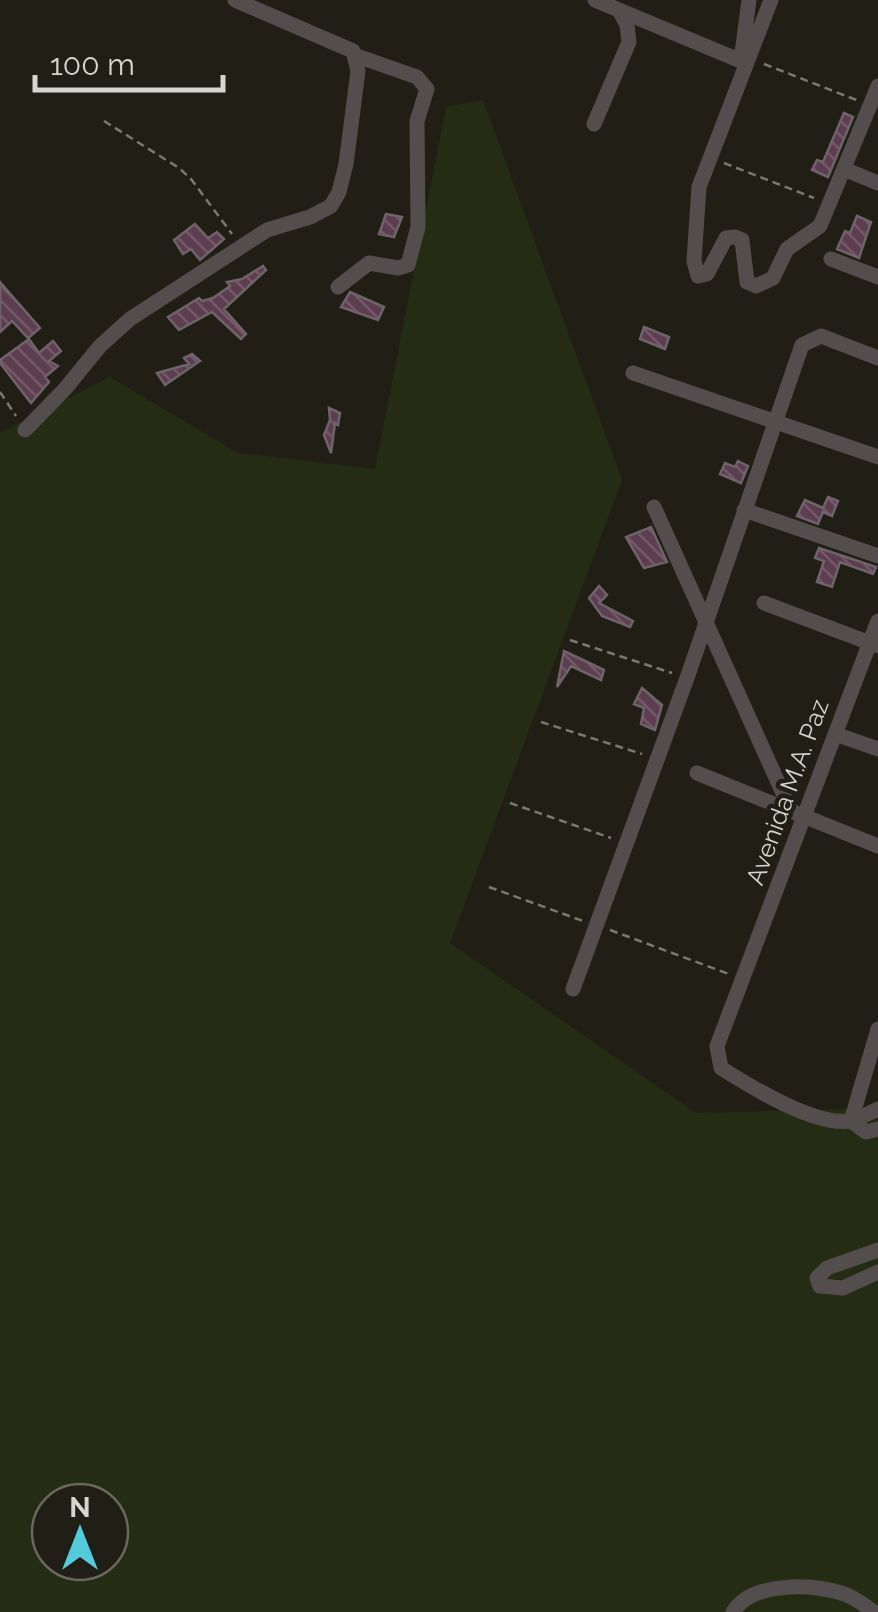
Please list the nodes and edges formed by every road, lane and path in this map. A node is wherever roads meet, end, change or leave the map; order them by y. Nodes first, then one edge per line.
1 (235, 0) edge
2 (595, 0) edge
3 (748, 0) edge
4 (771, 0) edge
5 (619, 10) junction
6 (357, 56) junction
7 (745, 60) junction
8 (875, 95) edge
9 (104, 121) dead end
10 (594, 124) dead end
11 (710, 157) junction
12 (844, 170) junction
13 (878, 183) edge
14 (830, 204) junction
15 (242, 248) junction
16 (831, 258) dead end
17 (878, 277) edge
18 (338, 287) dead end
19 (878, 358) edge
20 (633, 373) dead end
21 (0, 392) edge
22 (777, 421) junction
23 (25, 430) joint
24 (878, 458) edge
25 (654, 506) dead end
26 (744, 510) junction
27 (878, 556) edge
28 (764, 602) dead end
29 (706, 618) junction
30 (878, 621) edge
31 (570, 640) dead end
32 (874, 645) edge
33 (687, 678) junction
34 (541, 722) dead end
35 (835, 734) junction
36 (878, 750) edge
37 (658, 759) junction
38 (697, 773) dead end
39 (510, 803) dead end
40 (797, 814) junction
41 (627, 843) junction
42 (878, 846) edge
43 (490, 886) dead end
44 (596, 926) junction
45 (744, 980) junction
46 (573, 989) dead end
47 (878, 1028) edge
48 (878, 1109) edge
49 (851, 1121) junction
50 (878, 1129) edge
51 (878, 1250) edge
52 (878, 1272) edge
53 (733, 1612) edge
54 (874, 1612) edge

1 - 6 street
2 - 5 street
3 - 7 street
4 - 7 street
5 - 7 street
5 - 10 street
6 - 15 street
6 - 18 street
7 - 8 path
7 - 11 street
8 - 12 street
9 - 15 path
11 - 14 path
11 - 14 street
12 - 13 street
12 - 14 street
15 - 23 street
16 - 17 street
19 - 22 street
20 - 22 street
21 - 23 path
22 - 24 street
22 - 26 street
25 - 29 street
26 - 27 street
26 - 29 street
28 - 32 street
29 - 33 street
29 - 40 street
30 - 32 street, Avenida M.A. Paz
31 - 33 path
32 - 35 street, Avenida M.A. Paz
33 - 37 street
34 - 37 path
35 - 36 street
35 - 40 street, Avenida M.A. Paz
37 - 41 street
38 - 40 street
39 - 41 path
40 - 42 street
40 - 45 street, Avenida M.A. Paz
41 - 44 street
43 - 44 path
44 - 45 path
44 - 46 street
45 - 49 street, Avenida M.A. Paz
47 - 49 street
48 - 49 street
49 - 50 street
51 - 52 street
53 - 54 street

